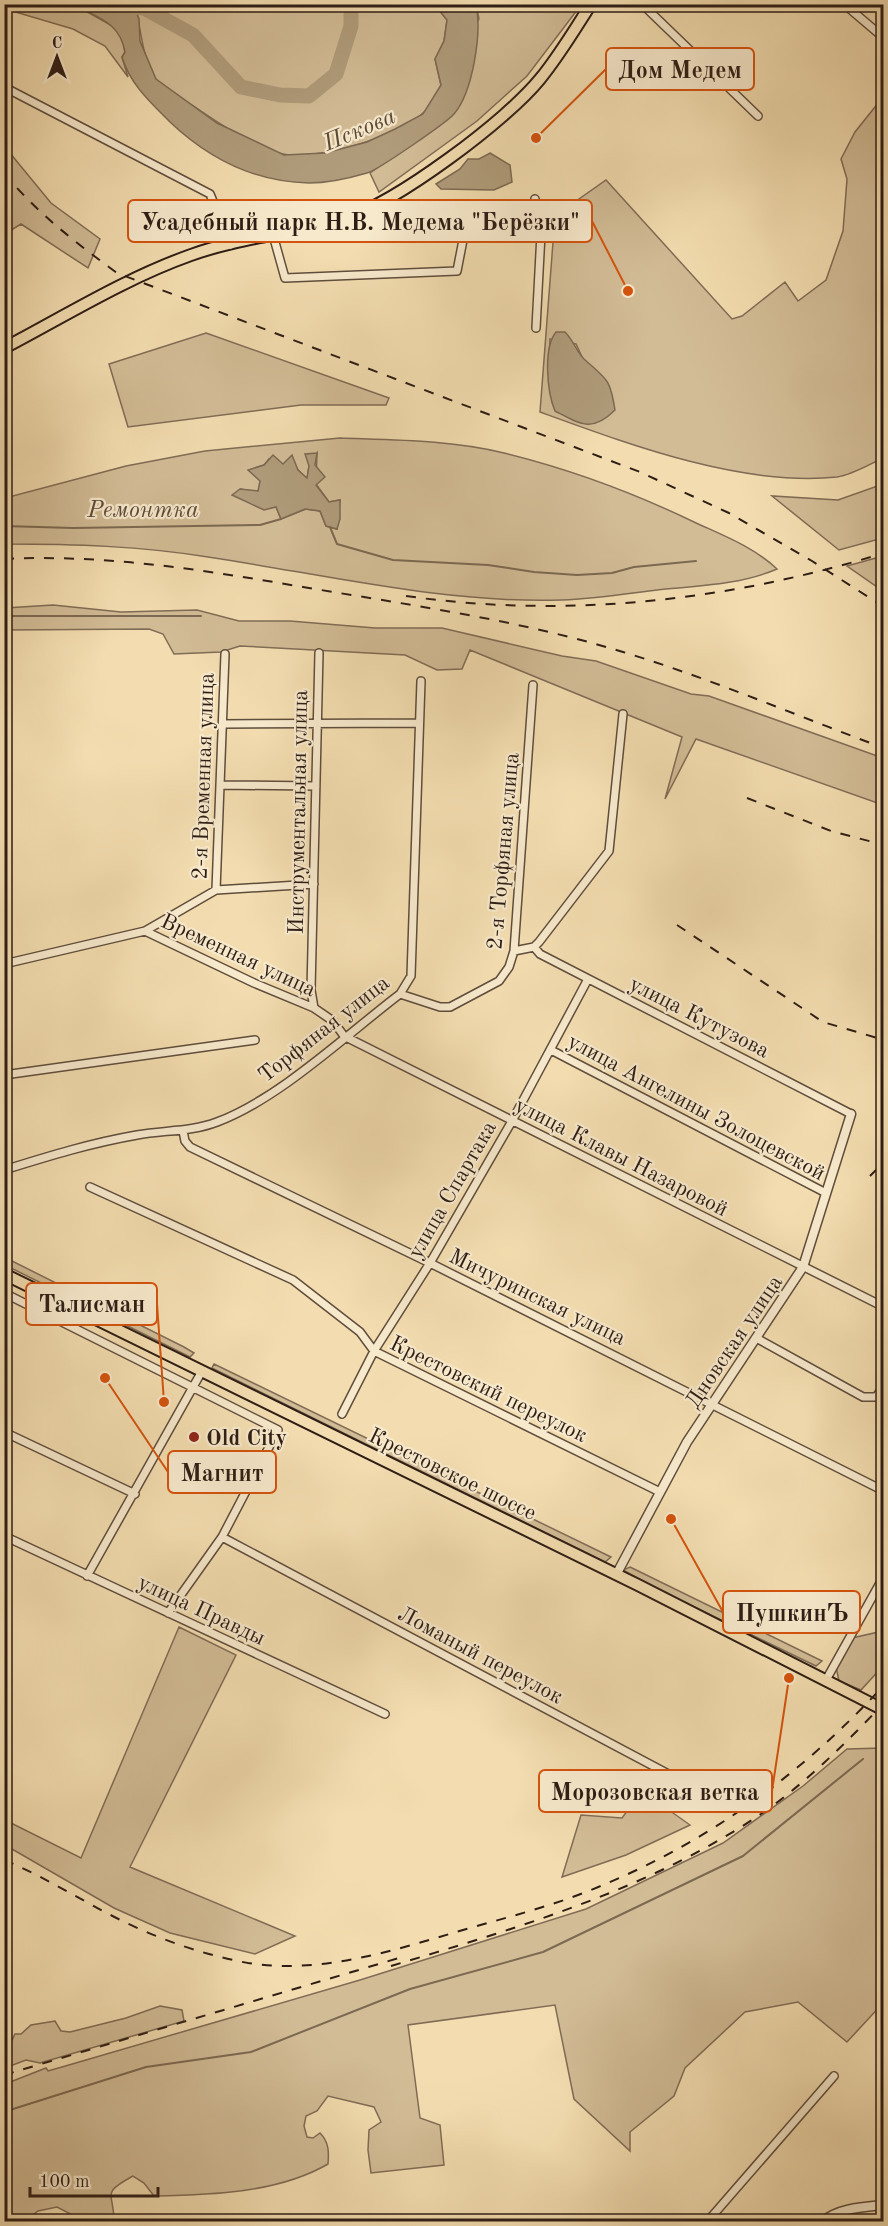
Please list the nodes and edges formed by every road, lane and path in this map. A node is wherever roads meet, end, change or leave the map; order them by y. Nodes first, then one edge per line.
1 (591, 4) edge
2 (642, 4) edge
3 (844, 4) edge
4 (884, 38) edge
5 (4, 87) edge
6 (758, 116) dead end
7 (536, 199) dead end
8 (469, 209) dead end
9 (273, 235) junction
10 (231, 245) junction
11 (536, 328) dead end
12 (4, 348) edge
13 (319, 653) dead end
14 (225, 654) dead end
15 (422, 681) dead end
16 (534, 685) dead end
17 (623, 714) dead end
18 (418, 723) junction
19 (223, 724) junction
20 (318, 726) junction
21 (220, 785) junction
22 (316, 786) junction
23 (314, 884) junction
24 (216, 890) junction
25 (145, 930) junction
26 (534, 947) junction
27 (514, 951) junction
28 (4, 964) edge
29 (588, 979) junction
30 (400, 994) junction
31 (314, 1008) junction
32 (344, 1036) junction
33 (255, 1040) dead end
34 (551, 1050) junction
35 (4, 1075) edge
36 (851, 1114) joint
37 (512, 1121) junction
38 (183, 1131) junction
39 (4, 1170) edge
40 (90, 1187) dead end
41 (826, 1193) junction
42 (430, 1263) junction
43 (803, 1267) junction
44 (4, 1274) edge
45 (4, 1293) edge
46 (884, 1307) edge
47 (758, 1339) junction
48 (374, 1351) junction
49 (202, 1371) junction
50 (884, 1386) edge
51 (193, 1388) junction
52 (714, 1404) junction
53 (342, 1414) dead end
54 (4, 1432) edge
55 (884, 1491) edge
56 (660, 1492) junction
57 (135, 1494) junction
58 (4, 1536) edge
59 (222, 1538) junction
60 (616, 1575) junction
61 (87, 1576) junction
62 (884, 1576) edge
63 (168, 1613) junction
64 (826, 1680) junction
65 (884, 1710) edge
66 (385, 1714) dead end
67 (723, 1803) dead end
68 (834, 2076) dead end
69 (884, 2205) edge
70 (707, 2222) edge
71 (822, 2222) edge

1 - 9 main road
2 - 6 street
3 - 4 street
5 - 10 street
7 - 11 street
8 - 9 street
9 - 10 main road
10 - 12 main road
13 - 20 street, Инструментальная улица
14 - 19 street, 2-я Временная улица
15 - 18 street, Торфяная улица
16 - 27 street, 2-я Торфяная улица
17 - 26 street
18 - 20 street
18 - 30 street, Торфяная улица
19 - 20 street
19 - 21 street, 2-я Временная улица
20 - 22 street, Инструментальная улица
21 - 22 street
21 - 24 street, 2-я Временная улица
22 - 23 street, Инструментальная улица
23 - 24 street
23 - 31 street, Инструментальная улица
24 - 25 street, 2-я Временная улица
25 - 28 street, Временная улица
25 - 31 street, Временная улица
26 - 27 street
26 - 29 street, улица Кутузова
27 - 30 street, 2-я Торфяная улица
29 - 34 street, улица Спартака
29 - 36 street, улица Кутузова
30 - 32 street, Торфяная улица
31 - 32 street, Временная улица
32 - 37 street, улица Клавы Назаровой
32 - 38 street, Торфяная улица
33 - 35 street
34 - 37 street, улица Спартака
34 - 41 street, улица Ангелины Золоцевской
36 - 41 street, Дновская улица
37 - 42 street, улица Спартака
37 - 43 street, улица Клавы Назаровой
38 - 39 street, Торфяная улица
38 - 42 street, Мичуринская улица
40 - 48 street, Крестовский переулок
41 - 43 street, Дновская улица
42 - 48 street, улица Спартака
42 - 52 street, Мичуринская улица
43 - 46 street, улица Клавы Назаровой
43 - 47 street, Дновская улица
44 - 49 main road, Крестовское шоссе
45 - 51 street
47 - 50 street
47 - 52 street, Дновская улица
48 - 53 street, улица Спартака
48 - 56 street, Крестовский переулок
49 - 51 street
49 - 60 main road, Крестовское шоссе
51 - 57 street
51 - 59 street
52 - 55 street, Мичуринская улица
52 - 56 street, Дновская улица
54 - 57 street
56 - 60 street, Дновская улица
57 - 61 street
58 - 61 street, улица Правды
59 - 63 street
59 - 67 street, Ломаный переулок
60 - 64 main road, Крестовское шоссе
61 - 63 street, улица Правды
62 - 64 street
63 - 66 street, улица Правды
64 - 65 main road, Крестовское шоссе
68 - 70 street
69 - 71 street

